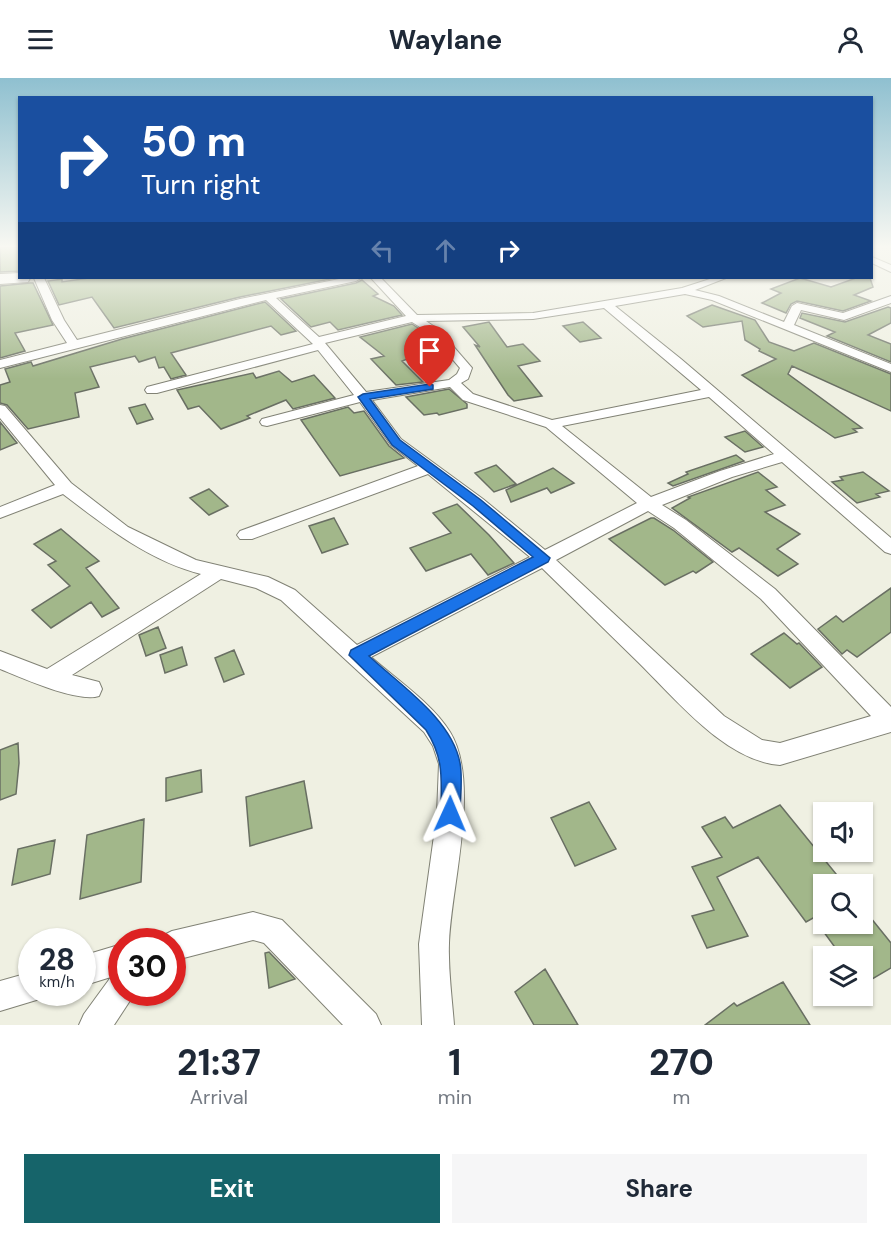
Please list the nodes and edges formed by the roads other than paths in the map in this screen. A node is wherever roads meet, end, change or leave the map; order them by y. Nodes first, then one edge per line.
1 (45, 291) edge
2 (291, 291) edge
3 (389, 291) edge
4 (684, 291) edge
5 (685, 291) edge
6 (268, 296) junction
7 (891, 299) edge
8 (606, 304) junction
9 (414, 318) junction
10 (788, 326) junction
11 (319, 343) junction
12 (75, 346) junction
13 (0, 364) edge
14 (891, 368) edge
15 (453, 383) junction
16 (152, 390) dead end
17 (712, 392) junction
18 (363, 397) junction
19 (0, 409) edge
20 (267, 422) dead end
21 (551, 424) junction
22 (784, 456) junction
23 (431, 468) junction
24 (65, 487) junction
25 (649, 504) junction
26 (0, 513) edge
27 (246, 535) dead end
28 (891, 548) edge
29 (543, 558) junction
30 (218, 573) junction
31 (357, 655) junction
32 (0, 660) edge
33 (50, 679) junction
34 (91, 688) dead end
35 (891, 721) edge
36 (186, 943) edge
37 (18, 991) edge
38 (0, 996) edge
39 (109, 1006) edge
40 (95, 1025) edge
41 (365, 1025) edge
42 (438, 1025) edge

1 - 12 street
2 - 6 street
3 - 9 street
4 - 8 street
5 - 10 street
6 - 11 street
6 - 12 street
7 - 10 street
8 - 9 street
8 - 17 street
9 - 11 street
9 - 15 street
10 - 14 street
11 - 16 street
11 - 18 street
12 - 13 street
15 - 18 street
15 - 21 street
17 - 21 street
17 - 22 street
18 - 20 street
18 - 23 street
19 - 24 street
21 - 25 street
22 - 25 street
22 - 28 street
23 - 27 street
23 - 29 street
24 - 26 street
24 - 30 street
25 - 29 street
25 - 35 street
29 - 31 street
29 - 35 street
30 - 31 street
30 - 33 street
31 - 42 street
32 - 33 street
33 - 34 street
36 - 41 street
37 - 38 street
39 - 40 street

